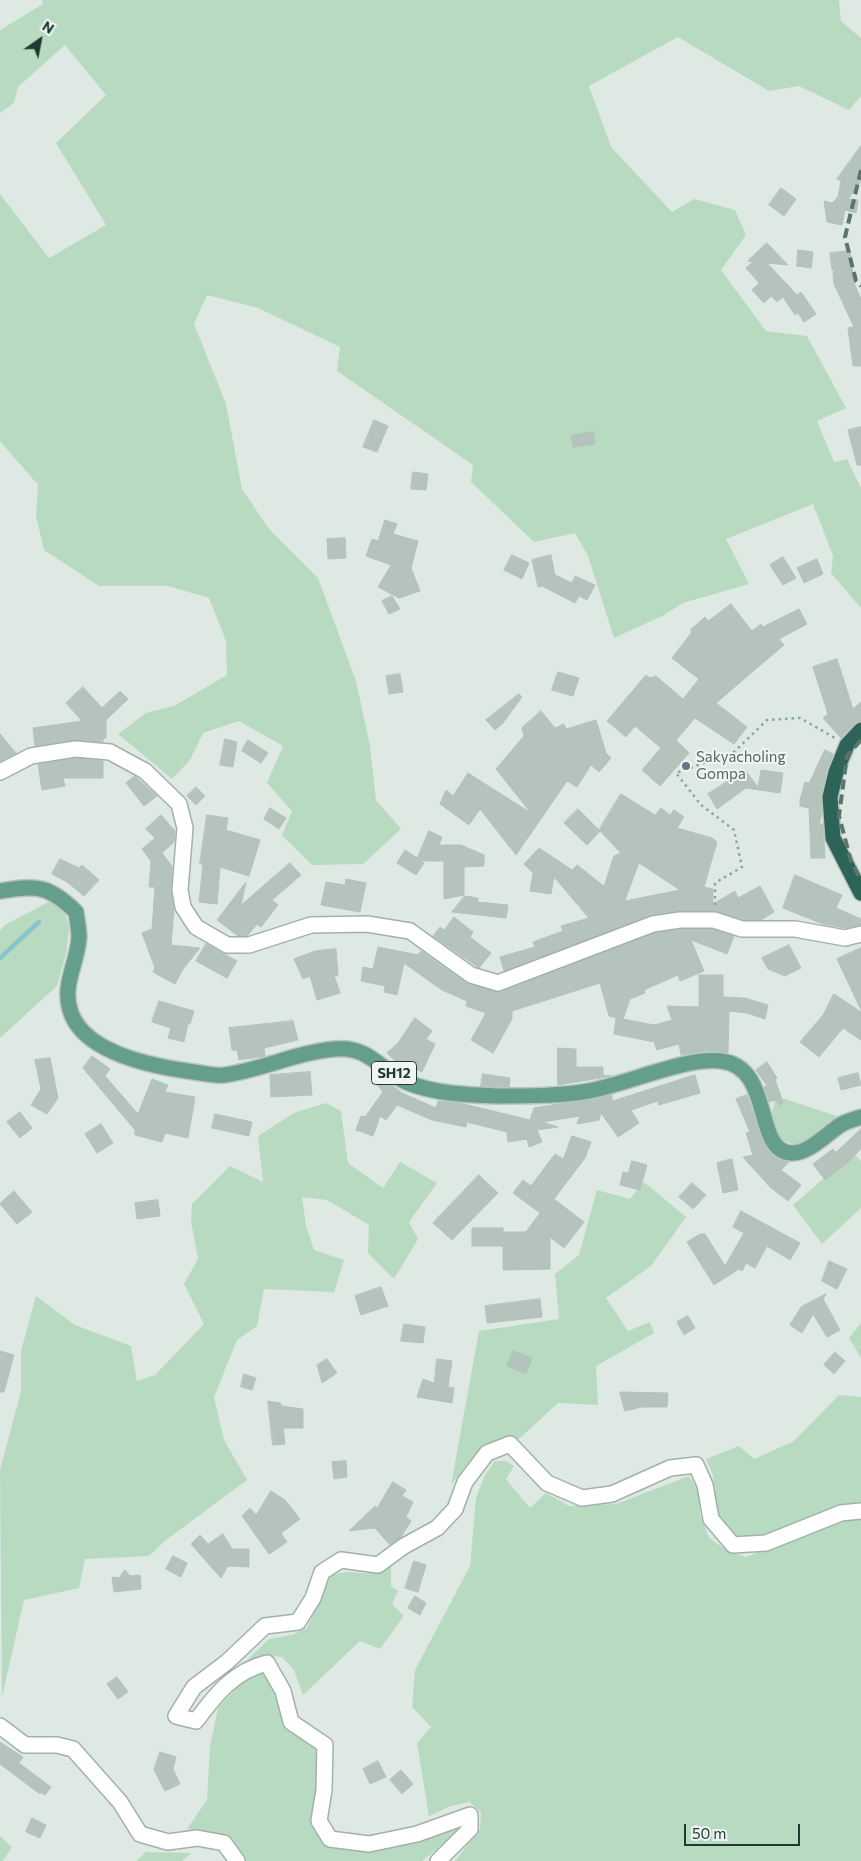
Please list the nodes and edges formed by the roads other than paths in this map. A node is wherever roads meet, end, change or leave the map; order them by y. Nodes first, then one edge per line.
1 (861, 730) edge
2 (0, 772) edge
3 (0, 891) edge
4 (861, 894) edge
5 (861, 934) edge
6 (861, 1117) edge
7 (861, 1511) edge
8 (0, 1726) edge
9 (237, 1861) edge
10 (438, 1861) edge

1 - 4 highway
2 - 5 street
3 - 6 main road, SH12
7 - 10 street
8 - 9 street

